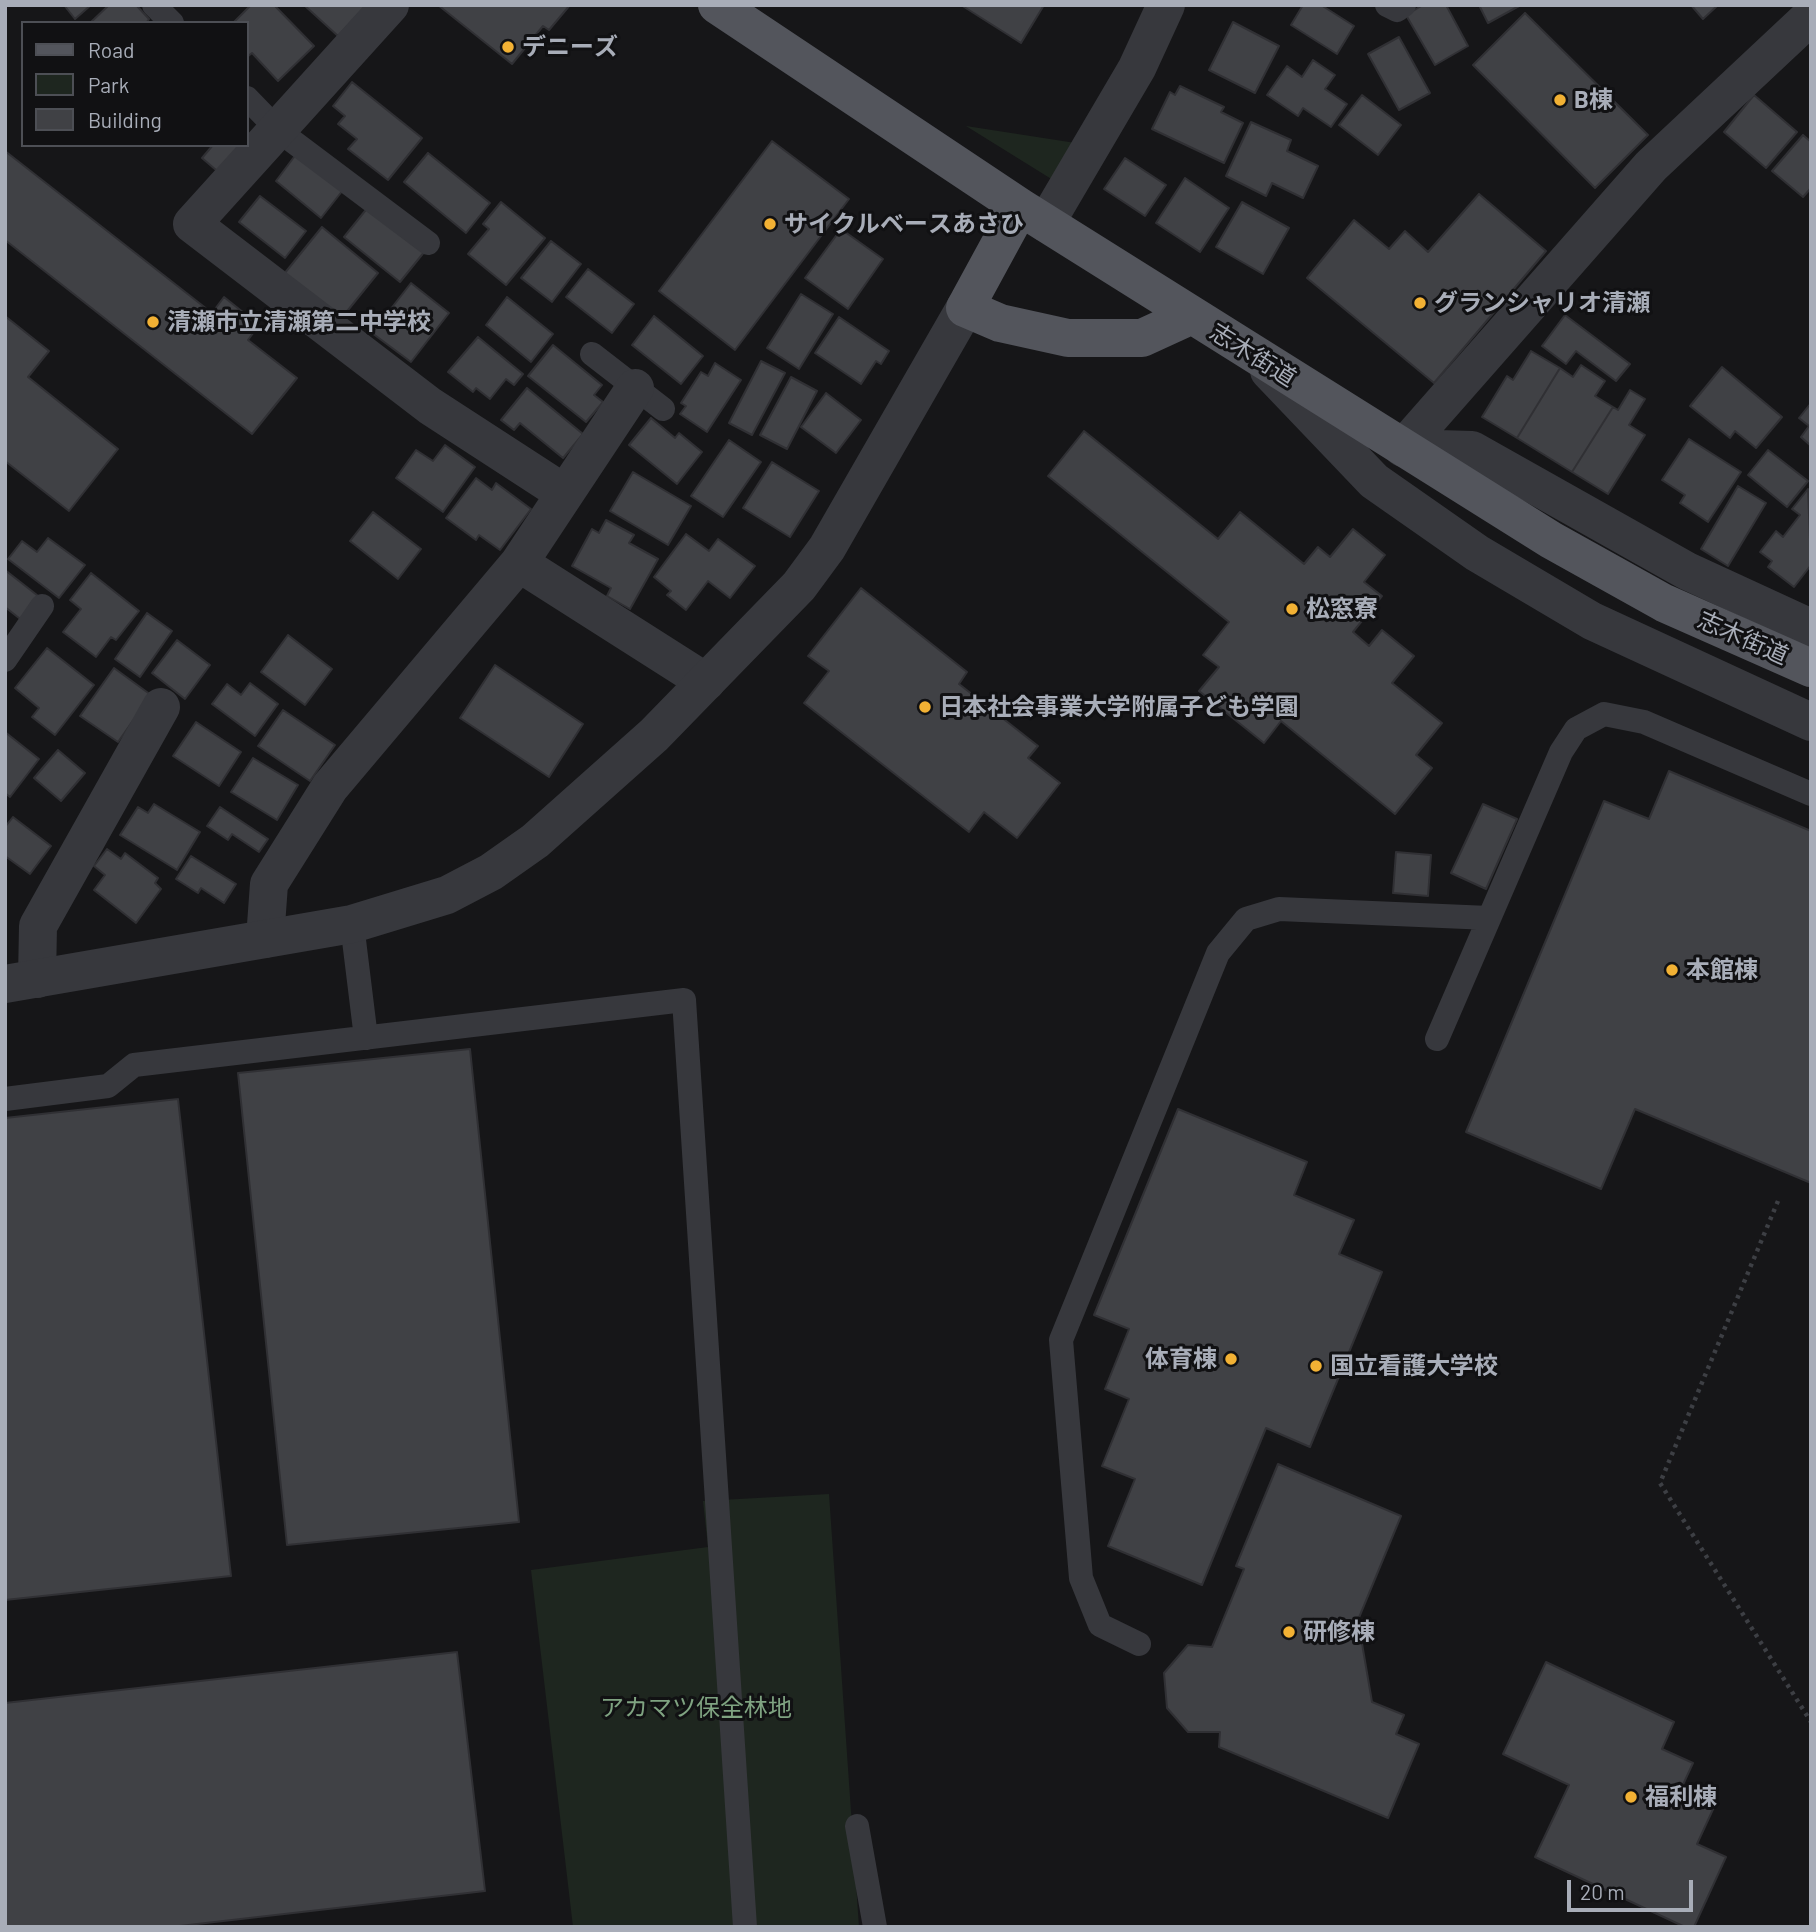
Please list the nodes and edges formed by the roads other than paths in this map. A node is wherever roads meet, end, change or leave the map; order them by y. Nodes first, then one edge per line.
1 (154, 5) edge
2 (390, 5) edge
3 (717, 5) edge
4 (1166, 5) edge
5 (1387, 5) edge
6 (1404, 5) edge
7 (1811, 16) edge
8 (170, 21) edge
9 (248, 99) edge
10 (279, 131) junction
11 (1033, 215) junction
12 (428, 243) dead end
13 (965, 308) junction
14 (1190, 316) junction
15 (592, 354) dead end
16 (1255, 357) junction
17 (649, 399) joint
18 (1403, 448) junction
19 (564, 493) junction
20 (519, 563) junction
21 (42, 606) dead end
22 (1811, 628) edge
23 (5, 660) edge
24 (1811, 668) edge
25 (706, 682) junction
26 (161, 707) dead end
27 (1811, 722) edge
28 (1811, 794) edge
29 (1489, 918) junction
30 (352, 924) junction
31 (265, 939) junction
32 (21, 981) edge
33 (366, 1038) junction
34 (1437, 1039) dead end
35 (5, 1099) edge
36 (1139, 1644) dead end
37 (857, 1826) dead end
38 (746, 1927) edge
39 (875, 1927) edge

1 - 8 lane
2 - 10 street
3 - 11 main road, 志木街道
4 - 11 street
5 - 6 lane
7 - 18 street
9 - 10 lane
10 - 12 lane
10 - 19 street
11 - 13 main road
11 - 14 main road, 志木街道
13 - 14 main road
13 - 25 street
14 - 16 main road, 志木街道
15 - 17 lane
16 - 18 main road, 志木街道
16 - 27 street
17 - 19 street
18 - 22 street
18 - 24 main road, 志木街道
19 - 20 street
20 - 25 street
20 - 31 street
21 - 23 lane
25 - 30 street
26 - 32 street
28 - 29 lane
29 - 34 lane
29 - 36 lane
30 - 31 street
30 - 33 lane
31 - 32 street
33 - 35 lane
33 - 38 lane
37 - 39 lane

